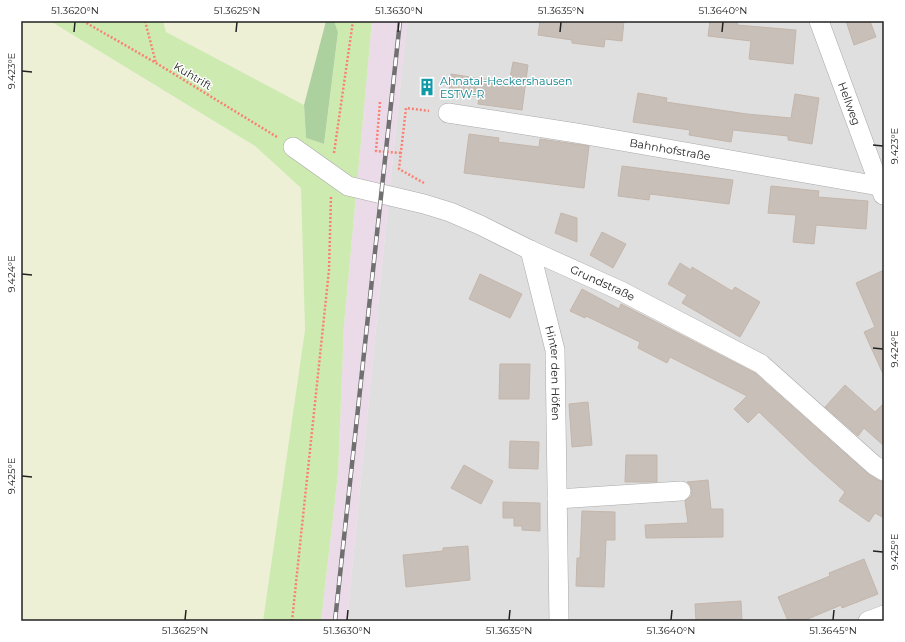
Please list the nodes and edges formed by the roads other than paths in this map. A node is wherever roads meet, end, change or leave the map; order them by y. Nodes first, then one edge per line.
1 (819, 21) edge
2 (448, 114) road end
3 (293, 147) road end
4 (881, 192) edge
5 (530, 250) junction
6 (884, 471) edge
7 (681, 491) dead end
8 (557, 499) junction
9 (884, 615) edge
10 (558, 621) edge
11 (868, 621) edge

1 - 4 street, Hellweg
2 - 4 street, Bahnhofstraße
3 - 5 street, Grundstraße
5 - 6 street, Grundstraße
5 - 8 street, Hinter den Höfen
7 - 8 street
8 - 10 street, Hinter den Höfen
9 - 11 street

